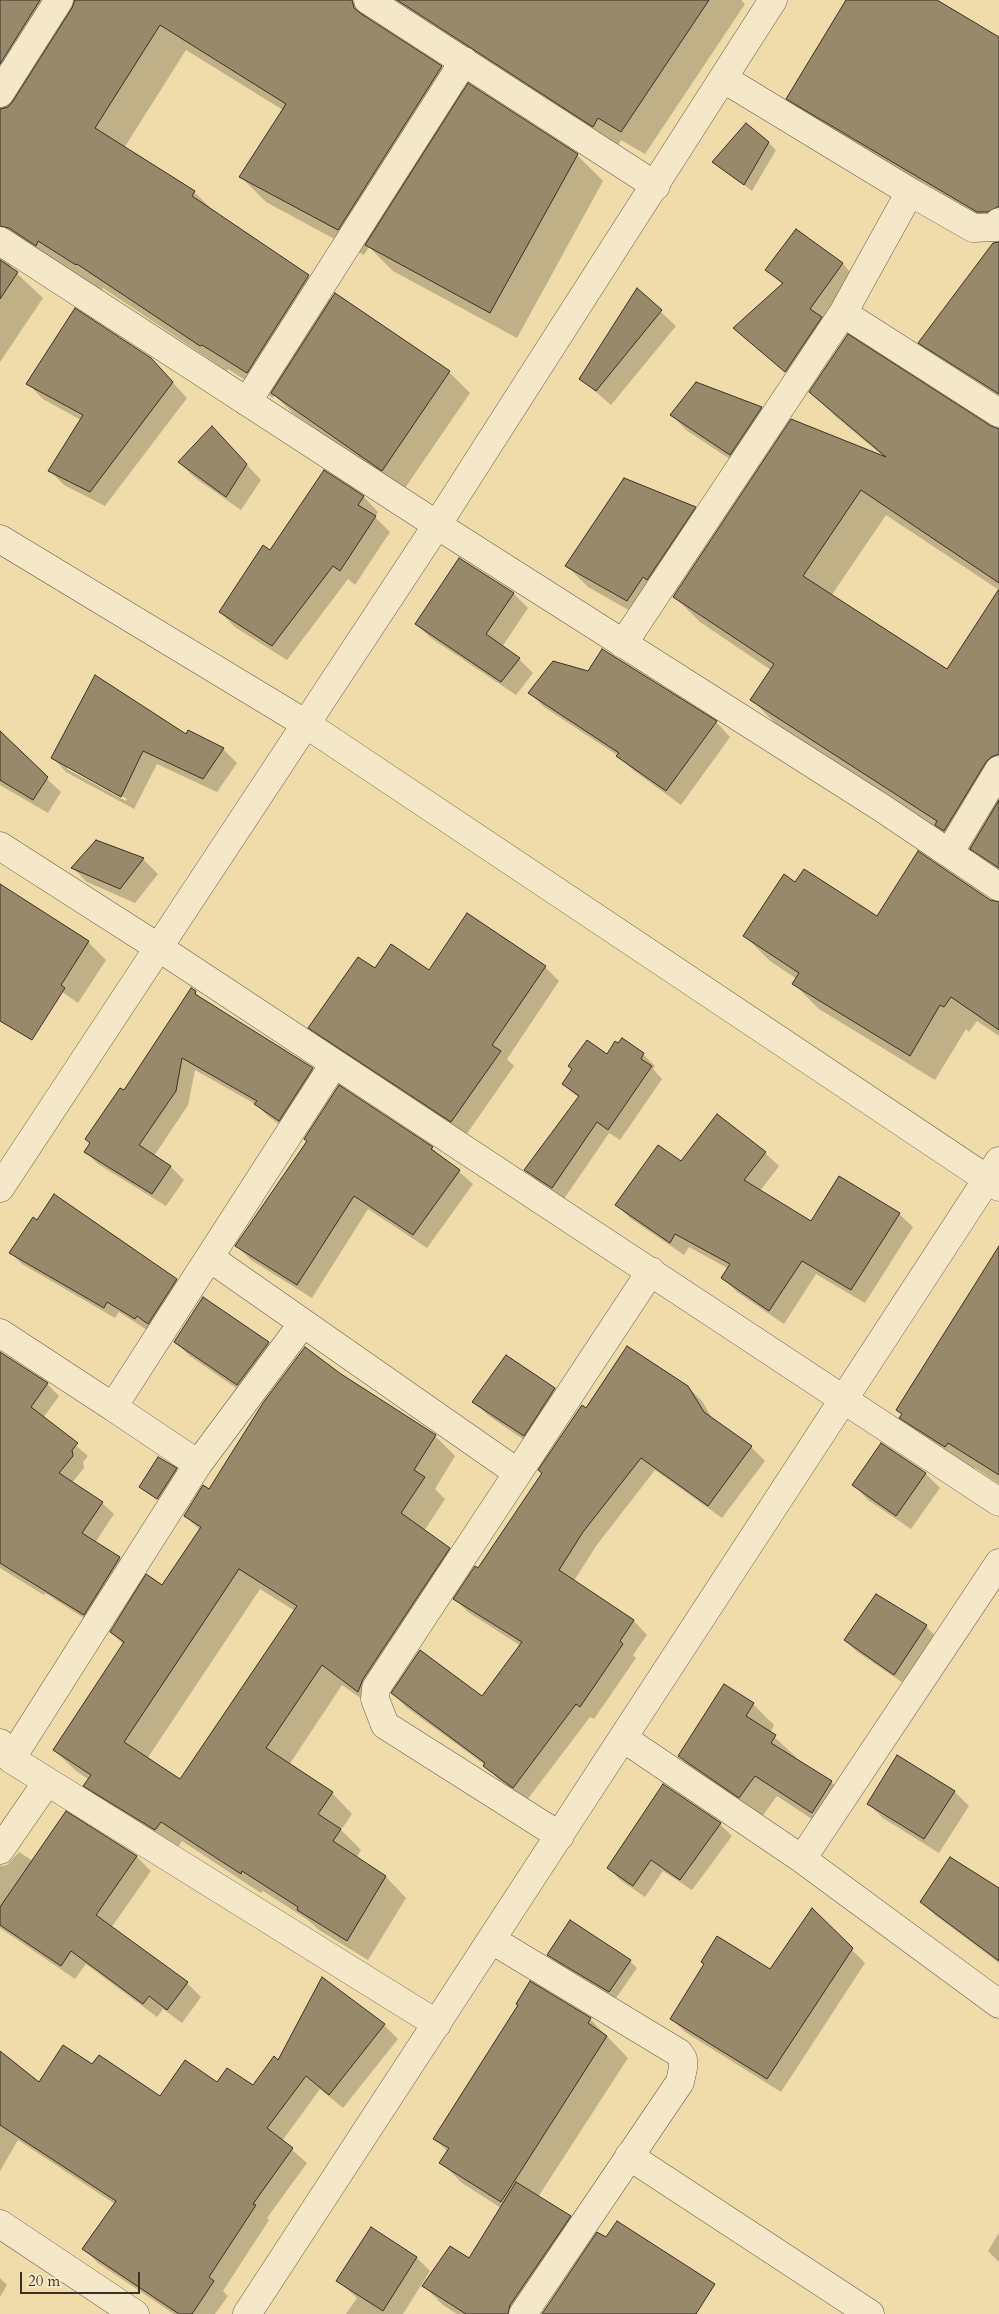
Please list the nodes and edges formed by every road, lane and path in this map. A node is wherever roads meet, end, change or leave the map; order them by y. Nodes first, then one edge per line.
1 (59, 0) edge
2 (368, 0) edge
3 (772, 0) edge
4 (464, 61) junction
5 (724, 79) junction
6 (0, 93) edge
7 (656, 186) junction
8 (910, 192) junction
9 (999, 222) edge
10 (0, 242) edge
11 (843, 313) junction
12 (247, 402) junction
13 (999, 413) edge
14 (437, 525) junction
15 (0, 539) edge
16 (623, 644) junction
17 (306, 724) junction
18 (999, 770) edge
19 (0, 846) edge
20 (949, 853) junction
21 (999, 887) edge
22 (159, 948) junction
23 (334, 1064) junction
24 (995, 1176) edge
25 (0, 1188) edge
26 (210, 1258) junction
27 (651, 1271) junction
28 (303, 1324) junction
29 (0, 1333) edge
30 (844, 1401) junction
31 (113, 1407) junction
32 (198, 1464) junction
33 (518, 1473) junction
34 (999, 1502) edge
35 (999, 1564) edge
36 (624, 1738) junction
37 (5, 1751) edge
38 (47, 1782) junction
39 (560, 1836) junction
40 (0, 1850) edge
41 (802, 1859) junction
42 (492, 1940) junction
43 (999, 2004) edge
44 (437, 2024) junction
45 (629, 2156) junction
46 (0, 2224) edge
47 (135, 2314) edge
48 (247, 2314) edge
49 (522, 2314) edge
50 (870, 2314) edge

1 - 6 street
2 - 4 street
3 - 5 street
4 - 7 street
4 - 12 street
5 - 7 street
5 - 8 street
7 - 14 street
8 - 9 street
8 - 11 street
10 - 12 street
11 - 13 street
11 - 16 street
12 - 14 street
14 - 16 street
14 - 17 street
15 - 17 street
16 - 20 street
17 - 22 street
17 - 24 street
18 - 20 street
19 - 22 street
20 - 21 street
22 - 23 street
22 - 25 street
23 - 26 street
23 - 27 street
24 - 30 street
26 - 28 street
26 - 31 street
27 - 30 street
27 - 33 street
28 - 32 street
28 - 33 street
29 - 31 street
30 - 34 street
30 - 36 street
31 - 32 street
32 - 37 street
33 - 39 street
35 - 41 street
36 - 39 street
36 - 41 street
37 - 38 street
38 - 40 street
38 - 44 street
39 - 42 street
41 - 43 street
42 - 44 street
42 - 45 street
44 - 48 street
45 - 49 street
45 - 50 street
46 - 47 street

